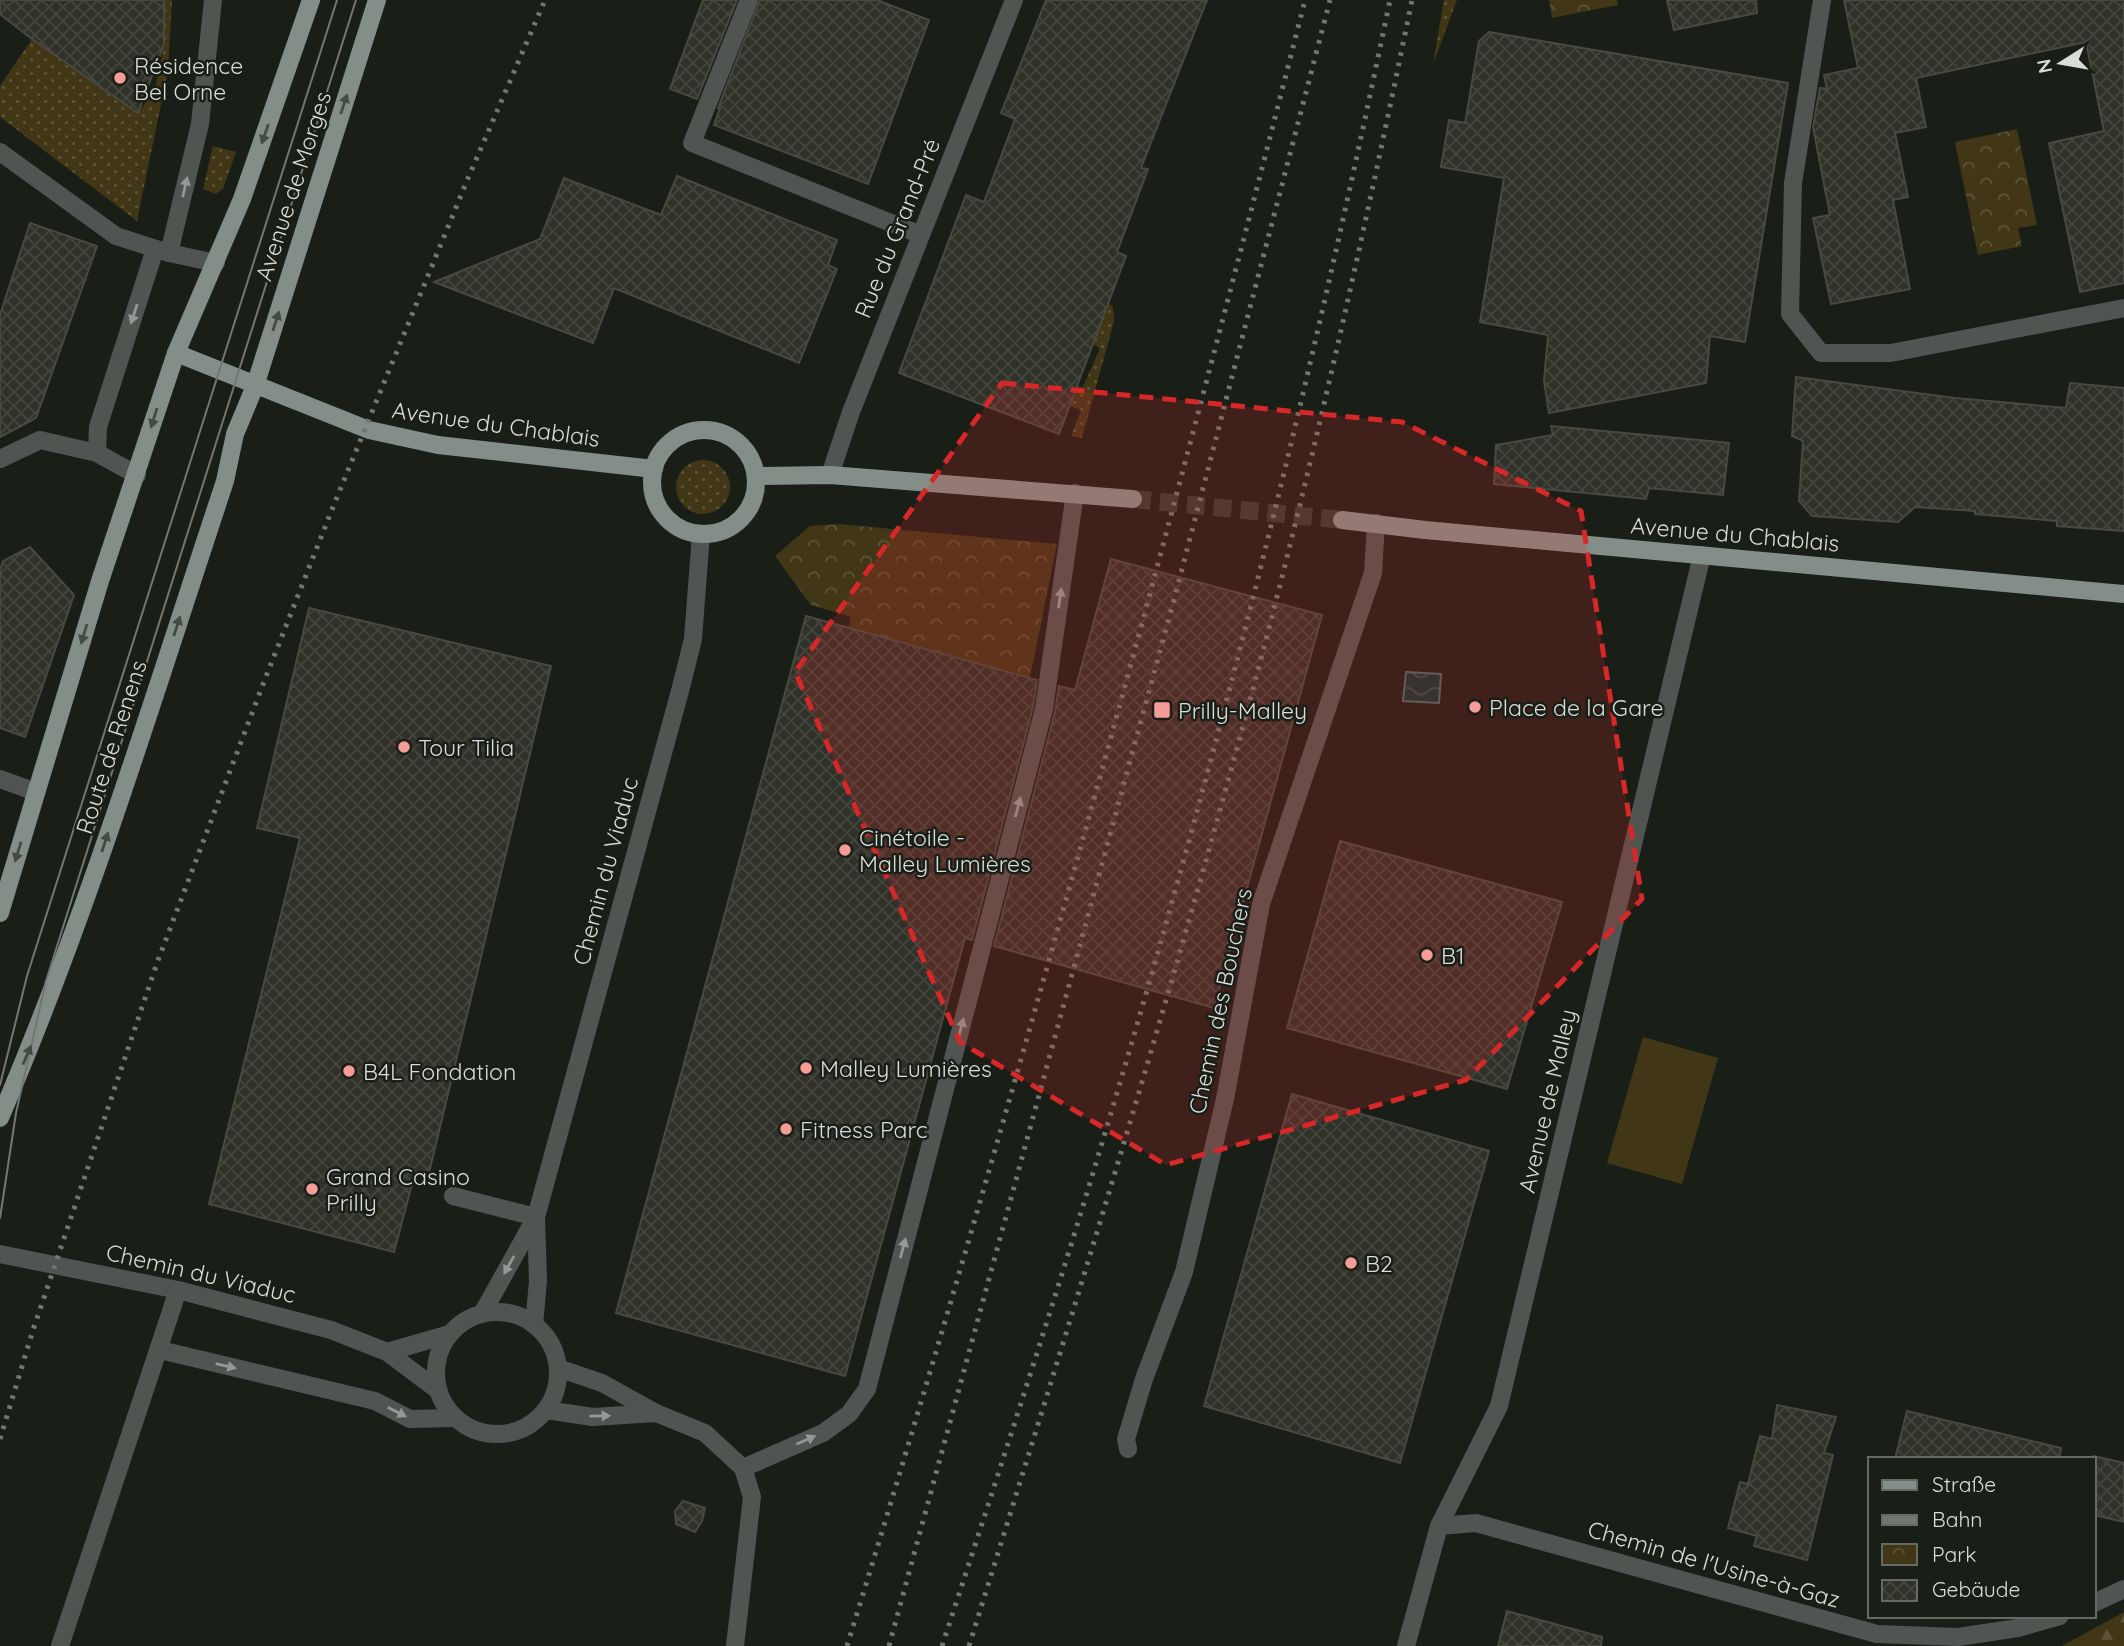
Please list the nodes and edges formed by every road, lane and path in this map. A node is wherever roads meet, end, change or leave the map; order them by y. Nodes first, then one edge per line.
1 (213, 0) edge
2 (311, 0) edge
3 (377, 0) edge
4 (749, 0) edge
5 (1014, 0) edge
6 (1822, 0) edge
7 (0, 152) edge
8 (921, 236) junction
9 (162, 251) junction
10 (216, 263) junction
11 (2124, 308) edge
12 (176, 354) junction
13 (255, 386) junction
14 (97, 453) junction
15 (0, 459) edge
16 (654, 469) junction
17 (137, 475) junction
18 (830, 475) junction
19 (756, 476) junction
20 (1075, 493) junction
21 (1133, 499) tunnel mouth
22 (1342, 520) tunnel mouth
23 (1376, 523) junction
24 (701, 534) junction
25 (1702, 555) junction
26 (2124, 594) edge
27 (0, 779) edge
28 (36, 792) junction
29 (0, 913) edge
30 (0, 1118) edge
31 (453, 1196) dead end
32 (536, 1217) junction
33 (0, 1254) edge
34 (178, 1290) junction
35 (482, 1314) junction
36 (534, 1325) junction
37 (450, 1334) junction
38 (160, 1350) junction
39 (387, 1352) junction
40 (558, 1368) junction
41 (439, 1391) junction
42 (546, 1410) junction
43 (656, 1413) junction
44 (456, 1418) junction
45 (1128, 1449) dead end
46 (743, 1468) junction
47 (1439, 1526) junction
48 (2124, 1589) edge
49 (2096, 1602) edge
50 (2055, 1618) edge
51 (2001, 1638) edge
52 (60, 1646) edge
53 (735, 1646) edge
54 (1406, 1646) edge

9 -> 1 street
2 -> 10 main road, Avenue de Morges
13 -> 3 main road, Avenue de Morges
4 - 8 street
5 - 8 street, Rue du Grand-Pré
6 - 11 street
7 - 9 street
8 - 18 street, Rue du Grand-Pré
9 - 10 street
9 -> 14 street
10 - 12 main road, Avenue de Morges
12 - 13 main road, Avenue du Chablais
12 -> 17 main road
13 - 16 main road, Avenue du Chablais
30 -> 13 main road, Route de Renens
14 - 15 street
14 - 17 street
16 - 19 main road
16 - 24 main road
17 -> 28 main road
18 - 19 main road
18 - 20 main road
19 - 24 main road
20 - 21 main road
46 -> 20 street
22 - 23 main road, Avenue du Chablais
23 - 25 main road, Avenue du Chablais
23 - 45 street, Chemin des Bouchers
24 - 32 street, Chemin du Viaduc
25 - 26 main road, Avenue du Chablais
25 - 47 street, Avenue de Malley
27 - 28 street
28 -> 29 main road
31 - 32 street
32 -> 35 street, Chemin du Viaduc
32 - 36 street, Chemin du Viaduc
33 - 34 street, Chemin du Viaduc
34 - 38 street
34 - 39 street, Chemin du Viaduc
35 - 36 street
35 - 37 street
36 - 40 street
37 - 39 street
37 - 41 street
38 -> 44 street
38 - 52 street
39 - 41 street, Chemin du Viaduc
40 - 42 street
40 - 43 street
41 - 44 street
42 -> 43 street
42 - 44 street
43 - 46 street
46 - 53 street
47 - 51 street, Chemin de l'Usine-à-Gaz
47 - 54 street, Avenue de Malley
48 - 49 street
50 - 51 street, Chemin de l'Usine-à-Gaz

